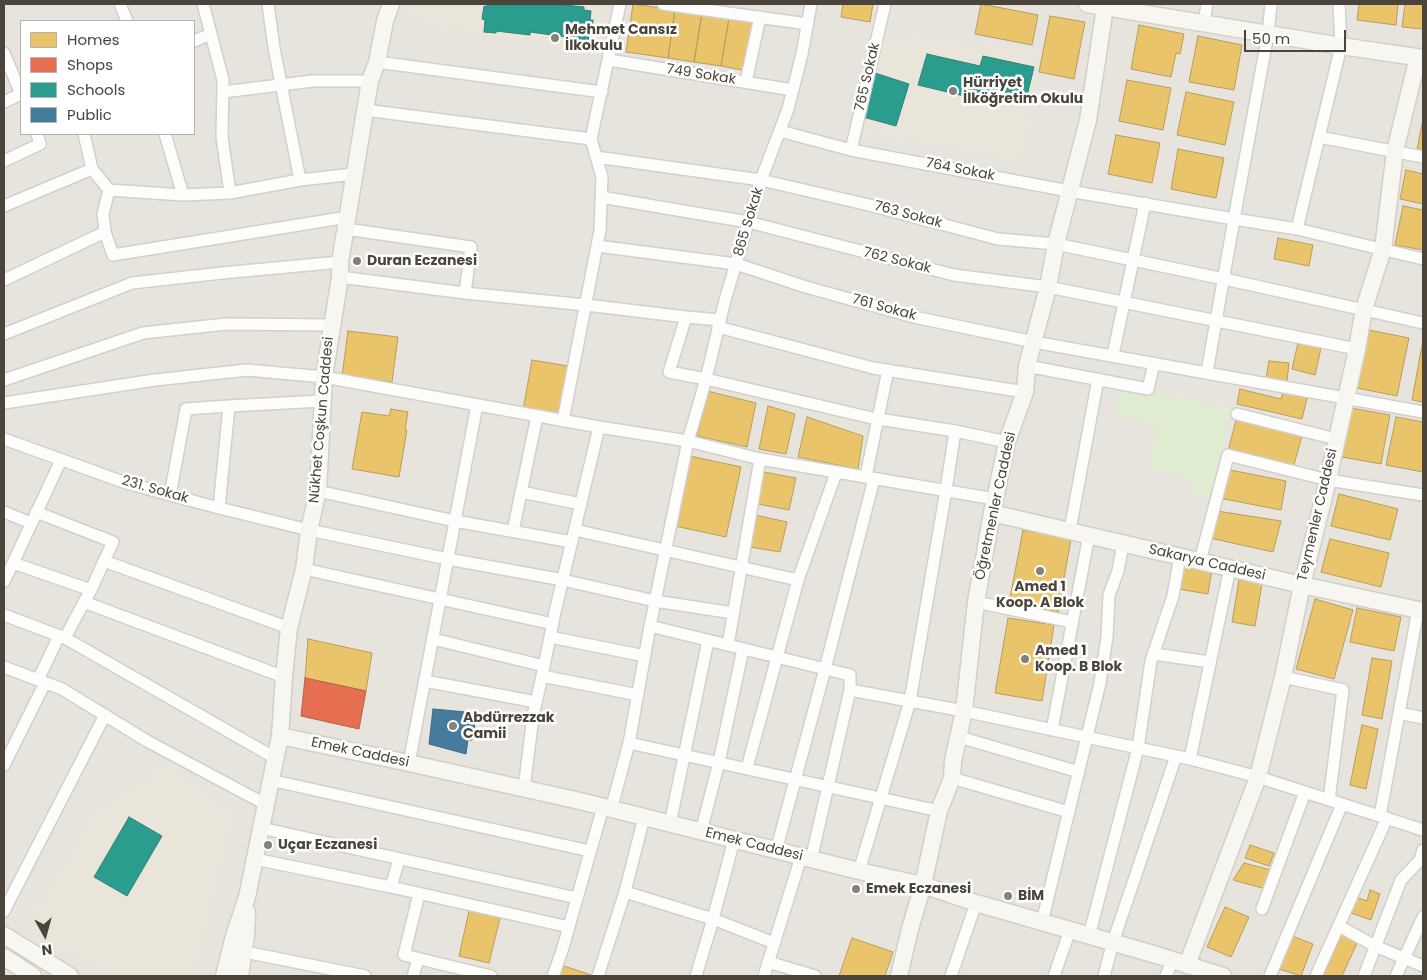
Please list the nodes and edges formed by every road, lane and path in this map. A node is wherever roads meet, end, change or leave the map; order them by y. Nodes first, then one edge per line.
1 (120, 4) edge
2 (203, 4) edge
3 (268, 4) edge
4 (391, 4) edge
5 (620, 4) edge
6 (663, 4) edge
7 (811, 4) edge
8 (884, 4) edge
9 (1087, 4) edge
10 (1207, 4) edge
11 (1271, 4) edge
12 (1339, 4) edge
13 (1105, 7) junction
14 (1136, 8) edge
15 (760, 17) junction
16 (126, 20) edge
17 (1204, 23) junction
18 (808, 24) junction
19 (211, 34) junction
20 (1268, 34) junction
21 (195, 41) edge
22 (1341, 46) junction
23 (4, 53) edge
24 (1421, 57) edge
25 (609, 60) junction
26 (377, 62) junction
27 (19, 80) edge
28 (370, 81) junction
29 (746, 82) junction
30 (282, 86) junction
31 (793, 90) junction
32 (223, 92) junction
33 (602, 92) junction
34 (20, 94) edge
35 (4, 102) edge
36 (365, 110) junction
37 (780, 131) junction
38 (37, 135) edge
39 (84, 135) edge
40 (165, 135) edge
41 (1319, 137) junction
42 (591, 139) junction
43 (851, 150) junction
44 (1395, 151) junction
45 (596, 156) junction
46 (1423, 157) edge
47 (4, 161) edge
48 (92, 170) junction
49 (354, 174) junction
50 (300, 180) junction
51 (761, 180) junction
52 (109, 190) junction
53 (1069, 190) junction
54 (230, 193) junction
55 (183, 194) junction
56 (601, 197) junction
57 (1145, 203) junction
58 (4, 206) edge
59 (1234, 219) junction
60 (748, 222) junction
61 (347, 223) junction
62 (1297, 229) junction
63 (105, 232) junction
64 (1056, 244) junction
65 (597, 246) junction
66 (1383, 249) junction
67 (1423, 259) edge
68 (1133, 261) junction
69 (736, 264) junction
70 (340, 269) junction
71 (1224, 279) junction
72 (4, 280) edge
73 (1048, 287) junction
74 (465, 293) junction
75 (1125, 303) junction
76 (586, 305) junction
77 (1364, 310) junction
78 (686, 317) junction
79 (1216, 321) junction
80 (1423, 322) edge
81 (719, 324) junction
82 (332, 325) junction
83 (4, 334) edge
84 (1034, 342) junction
85 (1357, 349) junction
86 (1114, 355) junction
87 (1154, 363) junction
88 (1027, 366) junction
89 (888, 370) junction
90 (1206, 372) junction
91 (324, 377) junction
92 (706, 379) junction
93 (4, 380) edge
94 (1098, 380) junction
95 (1025, 392) junction
96 (1345, 397) junction
97 (322, 402) junction
98 (4, 403) edge
99 (477, 405) junction
100 (229, 406) junction
101 (1423, 412) edge
102 (1236, 414) dead end
103 (537, 416) junction
104 (878, 419) junction
105 (564, 421) junction
106 (599, 427) junction
107 (955, 431) junction
108 (4, 439) edge
109 (1336, 439) junction
110 (688, 441) junction
111 (1007, 442) junction
112 (760, 459) junction
113 (61, 460) junction
114 (836, 473) junction
115 (870, 478) junction
116 (1328, 480) junction
117 (946, 490) junction
118 (318, 491) junction
119 (521, 492) junction
120 (170, 495) junction
121 (1423, 495) edge
122 (581, 504) junction
123 (993, 506) junction
124 (219, 508) junction
125 (4, 512) edge
126 (34, 517) junction
127 (455, 521) junction
128 (310, 530) junction
129 (513, 530) junction
130 (1070, 530) junction
131 (1089, 535) junction
132 (573, 536) junction
133 (1123, 543) junction
134 (666, 550) junction
135 (1180, 556) junction
136 (448, 559) junction
137 (1200, 561) junction
138 (104, 562) junction
139 (12, 563) junction
140 (741, 568) junction
141 (1230, 568) junction
142 (304, 569) junction
143 (563, 580) junction
144 (798, 580) junction
145 (4, 581) edge
146 (1302, 585) junction
147 (91, 590) junction
148 (441, 600) junction
149 (655, 601) junction
150 (84, 602) junction
151 (976, 602) junction
152 (1421, 610) edge
153 (733, 613) junction
154 (4, 615) edge
155 (1072, 622) junction
156 (553, 624) junction
157 (650, 626) junction
158 (289, 628) junction
159 (62, 637) junction
160 (550, 637) junction
161 (433, 639) junction
162 (708, 641) junction
163 (728, 646) junction
164 (743, 649) junction
165 (1154, 654) junction
166 (645, 656) junction
167 (777, 657) junction
168 (1210, 662) junction
169 (4, 668) edge
170 (825, 669) junction
171 (543, 671) junction
172 (284, 677) junction
173 (1283, 677) junction
174 (425, 681) junction
175 (42, 682) junction
176 (850, 690) junction
177 (638, 695) junction
178 (910, 701) junction
179 (536, 702) junction
180 (964, 711) junction
181 (1399, 713) junction
182 (105, 715) junction
183 (1423, 718) edge
184 (1052, 730) junction
185 (280, 736) junction
186 (959, 736) junction
187 (1087, 738) junction
188 (629, 742) junction
189 (1138, 748) junction
190 (684, 754) junction
191 (1176, 756) junction
192 (274, 758) junction
193 (1190, 759) junction
194 (719, 762) junction
195 (409, 763) junction
196 (4, 765) edge
197 (747, 768) junction
198 (1078, 772) junction
199 (1258, 777) junction
200 (952, 778) junction
201 (796, 779) junction
202 (270, 780) junction
203 (829, 786) junction
204 (524, 789) junction
205 (1305, 792) junction
206 (881, 797) junction
207 (1329, 800) junction
208 (265, 804) junction
209 (1342, 804) junction
210 (607, 808) junction
211 (939, 811) junction
212 (1069, 812) junction
213 (1384, 817) junction
214 (644, 818) junction
215 (670, 824) junction
216 (261, 828) junction
217 (1423, 830) edge
218 (701, 832) junction
219 (734, 840) junction
220 (1423, 850) edge
221 (590, 851) junction
222 (776, 851) junction
223 (806, 858) junction
224 (255, 859) junction
225 (399, 859) junction
226 (859, 872) junction
227 (923, 885) junction
228 (390, 887) junction
229 (625, 892) junction
230 (419, 894) junction
231 (247, 897) junction
232 (577, 898) junction
233 (976, 903) junction
234 (1262, 909) dead end
235 (4, 911) edge
236 (1423, 917) edge
237 (713, 919) junction
238 (1042, 922) junction
239 (1339, 926) junction
240 (569, 927) junction
241 (1070, 930) junction
242 (4, 935) edge
243 (1089, 936) junction
244 (1113, 942) junction
245 (774, 943) junction
246 (1375, 946) junction
247 (245, 952) junction
248 (4, 957) edge
249 (418, 959) junction
250 (1404, 959) junction
251 (768, 962) junction
252 (1180, 962) junction
253 (1423, 966) edge
254 (33, 976) edge
255 (70, 976) edge
256 (224, 976) edge
257 (240, 976) edge
258 (365, 976) edge
259 (413, 976) edge
260 (491, 976) edge
261 (553, 976) edge
262 (598, 976) edge
263 (696, 976) edge
264 (764, 976) edge
265 (815, 976) edge
266 (899, 976) edge
267 (951, 976) edge
268 (1054, 976) edge
269 (1104, 976) edge
270 (1166, 976) edge
271 (1223, 976) edge
272 (1270, 976) edge
273 (1316, 976) edge
274 (1364, 976) edge
275 (1396, 976) edge

1 - 16 street
2 - 19 street
3 - 30 street
4 - 26 street, Nükhet Coşkun Caddesi
5 - 25 street
6 - 15 street
7 - 18 street, 865 Sokak
8 - 43 street, 765 Sokak
9 - 13 street
10 - 17 street
11 - 20 street
12 - 22 street
13 - 14 street
13 - 53 street, Öğretmenler Caddesi
14 - 17 street
15 - 18 street
15 - 29 street
17 - 20 street
18 - 31 street, 865 Sokak
19 - 21 street
19 - 32 street
20 - 22 street
20 - 59 street
22 - 24 street
22 - 41 street
23 - 27 street
24 - 44 street, Teymenler Caddesi
25 - 29 street, 749 Sokak
25 - 33 street
26 - 28 street, Nükhet Coşkun Caddesi
26 - 33 street
28 - 30 street
28 - 36 street, Nükhet Coşkun Caddesi
29 - 31 street, 749 Sokak
30 - 32 street
30 - 50 street
31 - 37 street, 865 Sokak
32 - 54 street
33 - 42 street
34 - 35 street
36 - 42 street
36 - 49 street, Nükhet Coşkun Caddesi
37 - 43 street
37 - 51 street, 865 Sokak
38 - 47 street
39 - 48 street
40 - 55 street
41 - 44 street
41 - 62 street
42 - 45 street
43 - 53 street, 764 Sokak
44 - 46 street
44 - 66 street, Teymenler Caddesi
45 - 51 street, 763 Sokak
45 - 56 street
48 - 52 street
48 - 58 street
49 - 50 street
49 - 61 street, Nükhet Coşkun Caddesi
50 - 54 street
51 - 60 street, 865 Sokak
51 - 64 street, 763 Sokak
52 - 55 street
52 - 63 street
53 - 57 street, 764 Sokak
53 - 64 street, Öğretmenler Caddesi
54 - 55 street
56 - 60 street, 762 Sokak
56 - 65 street
57 - 59 street, 764 Sokak
57 - 68 street
59 - 62 street, 764 Sokak
59 - 71 street
60 - 69 street, 865 Sokak
60 - 73 street, 762 Sokak
61 - 63 street
61 - 70 street, Nükhet Coşkun Caddesi
61 - 74 street
62 - 66 street, 764 Sokak
63 - 72 street
64 - 68 street, 763 Sokak
64 - 73 street, Öğretmenler Caddesi
65 - 69 street, 761 Sokak
65 - 76 street
66 - 67 street, 764 Sokak
66 - 77 street, Teymenler Caddesi
68 - 71 street, 763 Sokak
68 - 75 street
69 - 81 street, 865 Sokak
69 - 84 street, 761 Sokak
70 - 74 street
70 - 82 street, Nükhet Coşkun Caddesi
70 - 83 street
71 - 77 street, 763 Sokak
71 - 79 street
73 - 75 street, 762 Sokak
73 - 84 street, Öğretmenler Caddesi
74 - 76 street
75 - 79 street, 762 Sokak
75 - 86 street
76 - 78 street
76 - 105 street
77 - 80 street, 763 Sokak
77 - 85 street, Teymenler Caddesi
78 - 81 street
78 - 92 street
79 - 85 street, 762 Sokak
79 - 90 street
81 - 89 street
81 - 92 street, 865 Sokak
82 - 91 street, Nükhet Coşkun Caddesi
82 - 93 street
84 - 86 street, 761 Sokak
84 - 88 street, Öğretmenler Caddesi
85 - 96 street, Teymenler Caddesi
86 - 87 street, 761 Sokak
87 - 90 street, 761 Sokak
87 - 94 street
88 - 94 street
88 - 95 street, Öğretmenler Caddesi
89 - 95 street
89 - 104 street
90 - 96 street, 761 Sokak
91 - 97 street, Nükhet Coşkun Caddesi
91 - 98 street
91 - 99 street
92 - 104 street
92 - 110 street, 865 Sokak
94 - 130 street
95 - 111 street, Öğretmenler Caddesi
96 - 101 street, 761 Sokak
96 - 109 street, Teymenler Caddesi
97 - 100 street
97 - 118 street, Nükhet Coşkun Caddesi
99 - 103 street
99 - 127 street
100 - 120 street
100 - 124 street
102 - 109 street
103 - 105 street
103 - 119 street
104 - 107 street
104 - 115 street
105 - 106 street
106 - 110 street
106 - 122 street
107 - 111 street
107 - 117 street
108 - 113 street, 231. Sokak
109 - 116 street, Teymenler Caddesi
110 - 112 street
110 - 134 street, 865 Sokak
111 - 123 street, Öğretmenler Caddesi
112 - 114 street
112 - 140 street
113 - 120 street, 231. Sokak
113 - 126 street
114 - 115 street
114 - 144 street
115 - 117 street
115 - 170 street
116 - 121 street
116 - 137 street
116 - 146 street, Teymenler Caddesi
117 - 123 street
117 - 178 street
118 - 127 street
118 - 128 street, Nükhet Coşkun Caddesi
119 - 122 street
119 - 129 street
120 - 124 street, 231. Sokak
122 - 132 street
123 - 130 street, Sakarya Caddesi
123 - 151 street, Öğretmenler Caddesi
124 - 128 street, 231. Sokak
125 - 126 street
126 - 138 street
126 - 139 street
127 - 129 street
127 - 136 street
128 - 136 street, 231. Sokak
128 - 142 street, Nükhet Coşkun Caddesi
129 - 132 street
130 - 131 street, Sakarya Caddesi
131 - 133 street, Sakarya Caddesi
131 - 155 street
132 - 134 street
132 - 143 street
133 - 135 street, Sakarya Caddesi
133 - 187 street
134 - 140 street
134 - 149 street, 865 Sokak
135 - 137 street, Sakarya Caddesi
135 - 165 street
136 - 143 street, 231. Sokak
136 - 148 street
137 - 141 street, Sakarya Caddesi
138 - 147 street
138 - 158 street
139 - 145 street
139 - 147 street
140 - 144 street
140 - 153 street
141 - 146 street, Sakarya Caddesi
141 - 168 street
142 - 148 street
142 - 158 street, Nükhet Coşkun Caddesi
143 - 149 street, 231. Sokak
143 - 156 street
144 - 167 street
146 - 152 street, Sakarya Caddesi
146 - 173 street, Teymenler Caddesi
147 - 150 street
148 - 156 street
148 - 161 street
149 - 153 street, 231. Sokak
149 - 157 street, 865 Sokak
150 - 159 street
150 - 172 street
151 - 155 street
151 - 180 street, Öğretmenler Caddesi
152 - 181 street
153 - 163 street
154 - 159 street
155 - 184 street
156 - 160 street
157 - 162 street
157 - 166 street, 865 Sokak
158 - 172 street, Nükhet Coşkun Caddesi
159 - 175 street
159 - 192 street
160 - 166 street
160 - 171 street
161 - 171 street
161 - 174 street
162 - 163 street
162 - 190 street
163 - 164 street
164 - 167 street
164 - 194 street
165 - 168 street
165 - 189 street
166 - 177 street, 865 Sokak
167 - 170 street
167 - 197 street
168 - 193 street
169 - 175 street
170 - 176 street
170 - 201 street
171 - 177 street
171 - 179 street
172 - 185 street, Nükhet Coşkun Caddesi
173 - 199 street, Teymenler Caddesi
173 - 207 street
174 - 179 street
174 - 195 street
175 - 182 street
175 - 196 street
176 - 178 street
176 - 203 street
177 - 188 street, 865 Sokak
178 - 180 street
178 - 206 street
179 - 204 street
180 - 184 street
180 - 186 street, Öğretmenler Caddesi
181 - 183 street
181 - 213 street
182 - 208 street
182 - 235 street
184 - 187 street
185 - 192 street, Nükhet Coşkun Caddesi
185 - 195 street, Emek Caddesi
186 - 198 street
186 - 200 street, Öğretmenler Caddesi
187 - 189 street
187 - 198 street
188 - 190 street
188 - 210 street, 865 Sokak
189 - 191 street
189 - 243 street
190 - 194 street
190 - 215 street
191 - 193 street
191 - 244 street
192 - 202 street, Nükhet Coşkun Caddesi
193 - 199 street
194 - 197 street
194 - 218 street
195 - 204 street, Emek Caddesi
197 - 201 street
198 - 212 street
199 - 205 street
199 - 252 street, Teymenler Caddesi
200 - 211 street, Öğretmenler Caddesi
200 - 212 street
201 - 203 street
201 - 222 street
202 - 208 street, Nükhet Coşkun Caddesi
202 - 221 street
203 - 206 street
203 - 223 street
204 - 210 street, Emek Caddesi
205 - 207 street
205 - 234 street
206 - 211 street
206 - 226 street
207 - 209 street
208 - 216 street, Nükhet Coşkun Caddesi
209 - 213 street
209 - 272 street
210 - 214 street, Emek Caddesi
210 - 221 street, 865 Sokak
211 - 227 street, Öğretmenler Caddesi
212 - 238 street
213 - 217 street
213 - 239 street
214 - 215 street, Emek Caddesi
214 - 229 street
215 - 218 street, Emek Caddesi
216 - 224 street, Nükhet Coşkun Caddesi
216 - 225 street
218 - 219 street, Emek Caddesi
219 - 222 street, Emek Caddesi
219 - 237 street
220 - 246 street
221 - 232 street, 865 Sokak
222 - 223 street, Emek Caddesi
223 - 226 street, Emek Caddesi
223 - 245 street
224 - 228 street
224 - 231 street, Nükhet Coşkun Caddesi
225 - 228 street
225 - 232 street
226 - 227 street, Emek Caddesi
227 - 233 street, Emek Caddesi
227 - 266 street, Öğretmenler Caddesi
228 - 230 street
229 - 237 street
229 - 262 street
230 - 240 street
230 - 249 street
231 - 247 street
231 - 256 street
232 - 240 street, 865 Sokak
233 - 238 street, Emek Caddesi
233 - 267 street
236 - 250 street
237 - 245 street
237 - 263 street
238 - 241 street, Emek Caddesi
239 - 246 street
239 - 273 street
240 - 261 street, 865 Sokak
241 - 243 street, Emek Caddesi
241 - 268 street
242 - 255 street
243 - 244 street, Emek Caddesi
244 - 252 street, Emek Caddesi
244 - 269 street
245 - 251 street
246 - 250 street
246 - 274 street
247 - 257 street
247 - 258 street
248 - 254 street
249 - 259 street
249 - 260 street
250 - 253 street
250 - 275 street
251 - 264 street
251 - 265 street
252 - 270 street
252 - 271 street, Emek Caddesi

